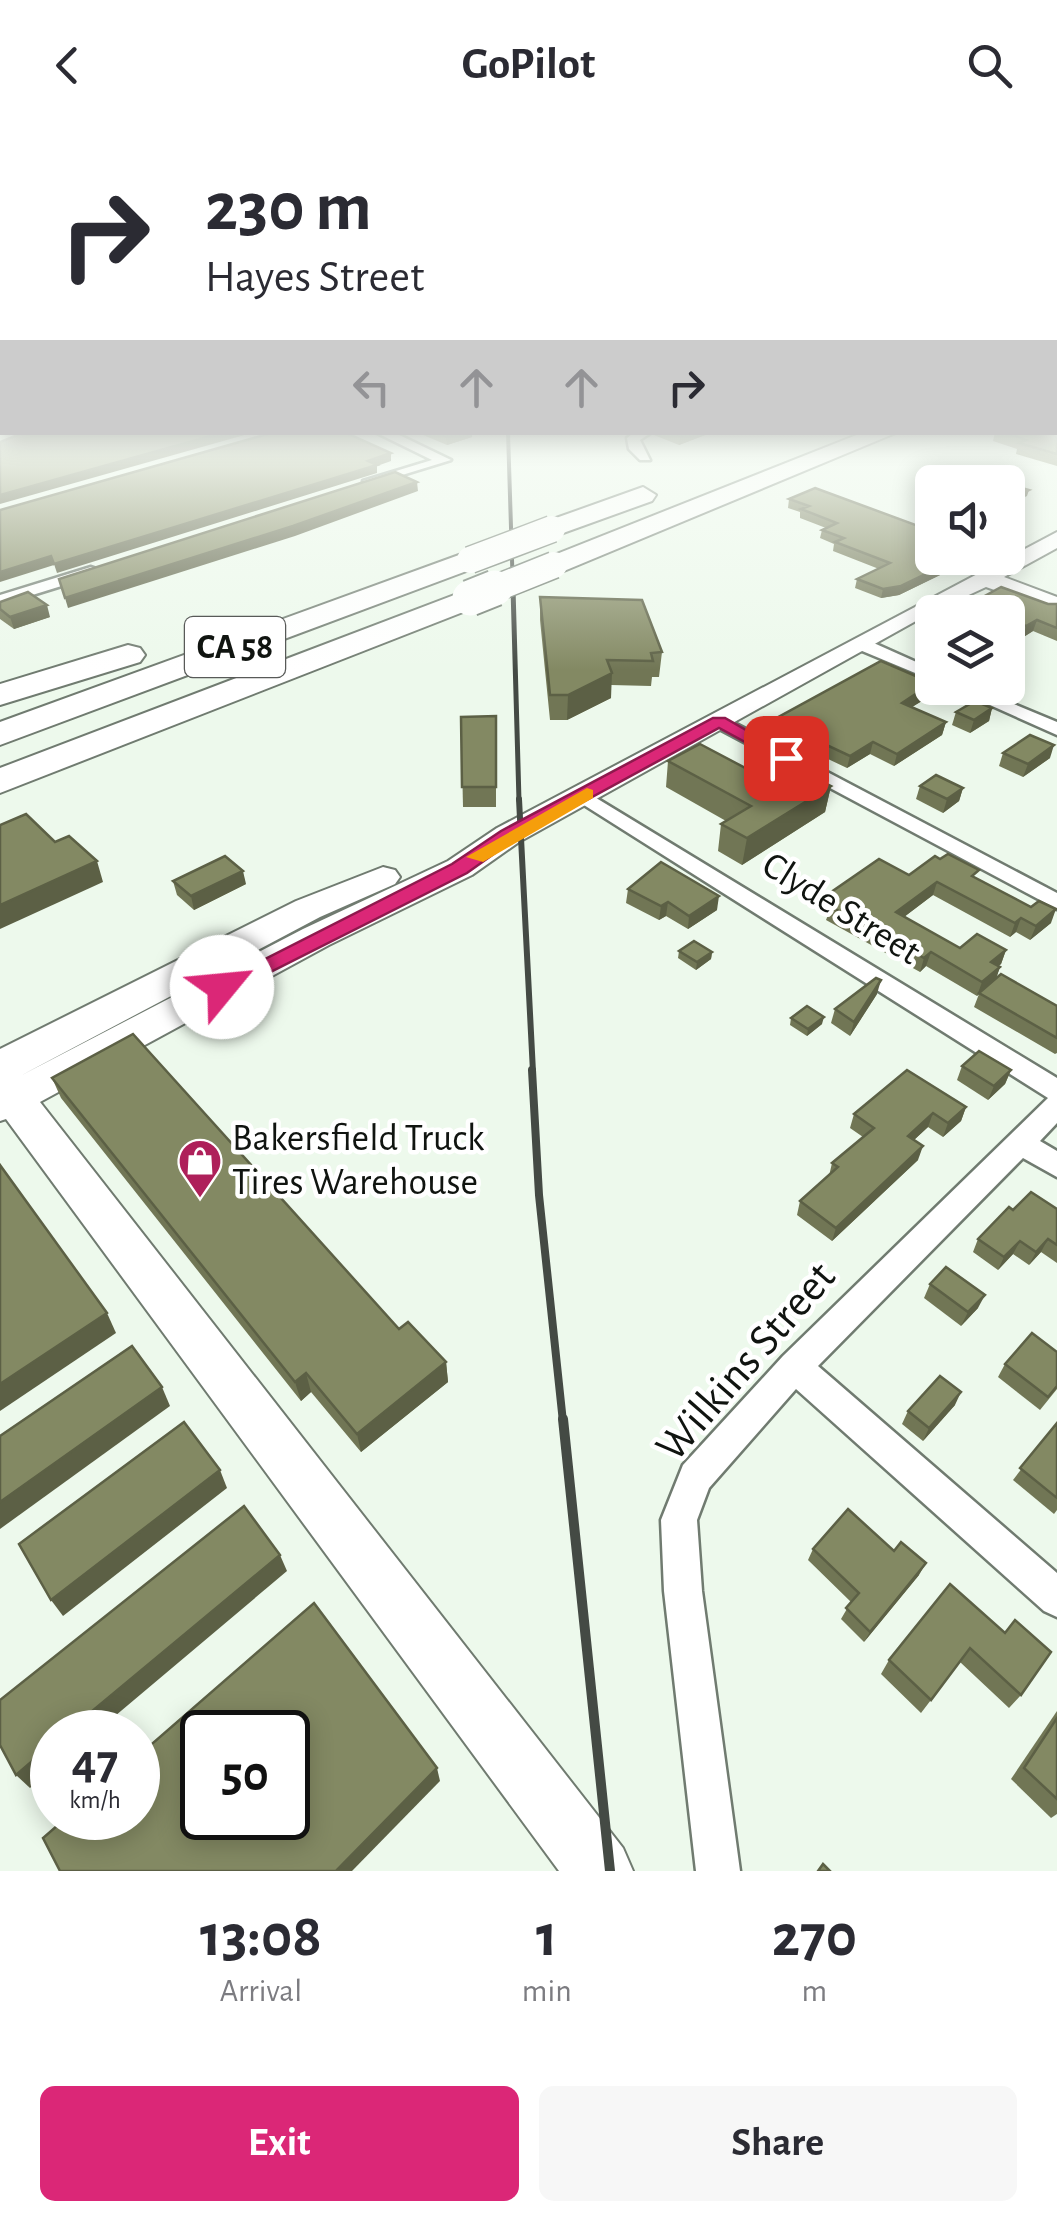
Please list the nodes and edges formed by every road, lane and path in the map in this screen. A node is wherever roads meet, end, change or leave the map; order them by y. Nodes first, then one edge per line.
1 (610, 507) edge
2 (698, 507) edge
3 (1057, 539) edge
4 (470, 555) junction
5 (111, 565) edge
6 (985, 578) junction
7 (0, 600) edge
8 (1057, 604) edge
9 (861, 644) junction
10 (915, 668) edge
11 (0, 695) edge
12 (1001, 705) edge
13 (719, 721) junction
14 (1057, 729) edge
15 (0, 734) edge
16 (0, 782) edge
17 (583, 796) junction
18 (1057, 902) edge
19 (3, 1087) edge
20 (1057, 1091) edge
21 (1057, 1106) edge
22 (1020, 1142) junction
23 (1057, 1166) edge
24 (795, 1367) junction
25 (1057, 1598) edge
26 (600, 1871) edge
27 (718, 1871) edge

1 - 4 highway, CA 58, bridge
2 - 16 highway, CA 58, bridge
3 - 6 main road
4 - 11 highway
4 - 15 highway, CA 58
5 - 7 street
6 - 8 main road
6 - 9 main road
9 - 10 street
9 - 13 main road
12 - 14 street
13 - 17 main road
13 - 18 street
17 - 19 main road
17 - 20 street, Clyde Street
19 - 26 main road
21 - 22 street, Wilkins Street
22 - 23 street
22 - 24 street, Wilkins Street
24 - 25 street
24 - 27 street, Wilkins Street

